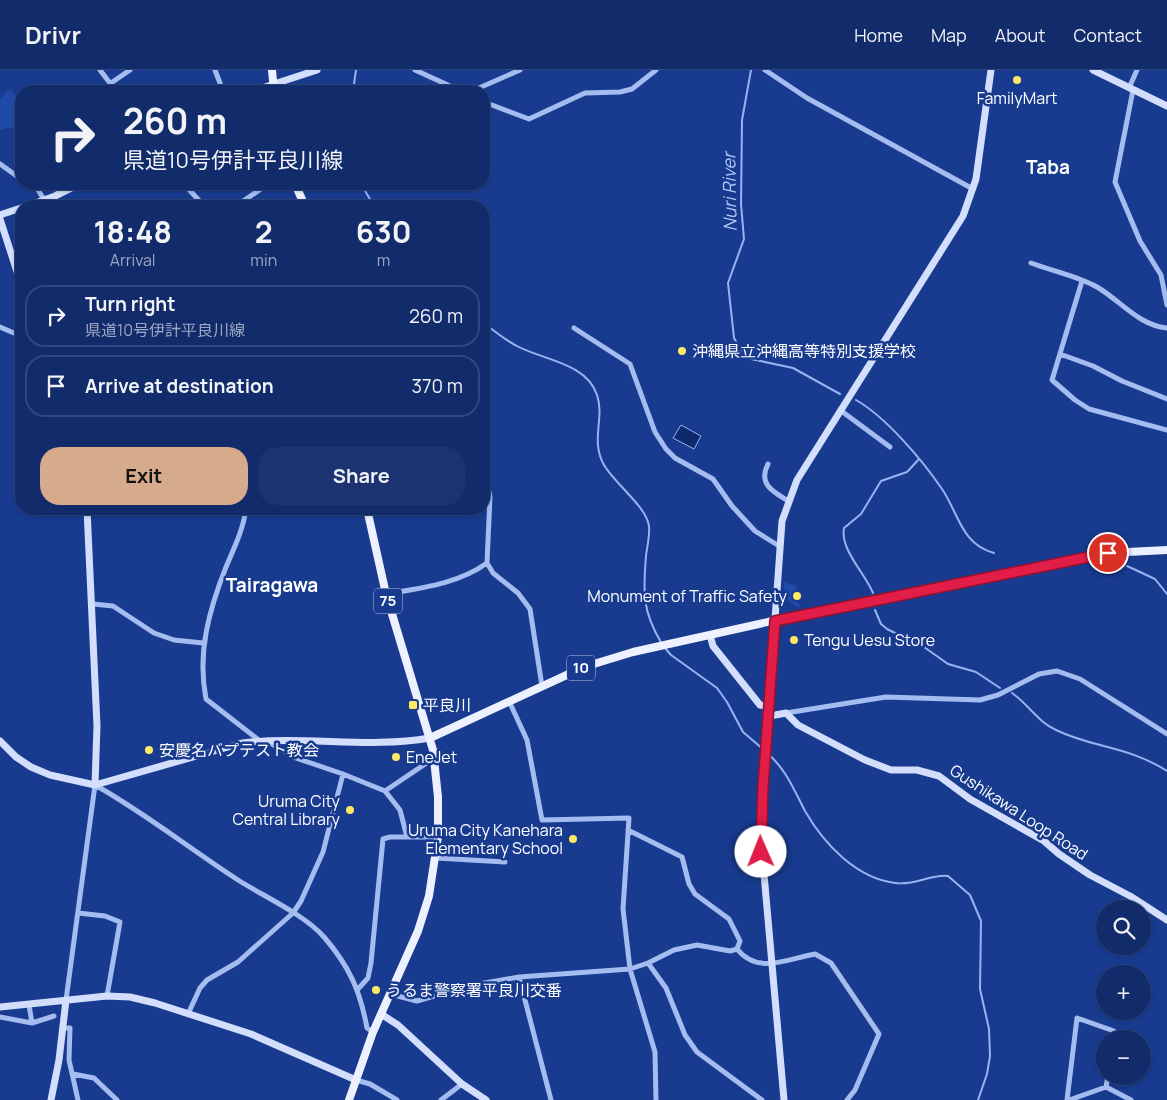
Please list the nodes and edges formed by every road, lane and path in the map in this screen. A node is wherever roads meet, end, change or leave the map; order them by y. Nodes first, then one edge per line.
1 (100, 70) edge
2 (130, 70) edge
3 (215, 70) edge
4 (272, 70) edge
5 (317, 70) edge
6 (415, 70) edge
7 (520, 70) edge
8 (656, 70) edge
9 (765, 70) edge
10 (991, 70) edge
11 (1093, 70) edge
12 (1137, 70) edge
13 (110, 83) joint
14 (221, 85) edge
15 (274, 85) edge
16 (281, 85) edge
17 (448, 85) edge
18 (486, 85) edge
19 (1131, 89) junction
20 (490, 104) edge
21 (1167, 106) edge
22 (0, 164) edge
23 (15, 175) edge
24 (973, 189) junction
25 (38, 190) edge
26 (66, 190) edge
27 (189, 190) edge
28 (259, 190) edge
29 (44, 200) joint
30 (199, 200) edge
31 (245, 200) edge
32 (15, 210) edge
33 (0, 215) edge
34 (0, 219) edge
35 (1031, 263) dead end
36 (15, 265) edge
37 (1082, 281) junction
38 (1167, 304) edge
39 (0, 327) edge
40 (574, 328) dead end
41 (1167, 328) edge
42 (15, 333) edge
43 (1060, 354) junction
44 (1167, 399) edge
45 (840, 410) junction
46 (1167, 430) edge
47 (890, 447) dead end
48 (768, 464) dead end
49 (788, 501) junction
50 (87, 515) edge
51 (245, 515) edge
52 (369, 515) edge
53 (489, 515) edge
54 (780, 546) junction
55 (1167, 550) edge
56 (487, 563) junction
57 (386, 594) junction
58 (93, 604) junction
59 (775, 621) junction
60 (710, 636) junction
61 (202, 643) junction
62 (542, 686) junction
63 (509, 701) junction
64 (770, 707) junction
65 (786, 713) junction
66 (770, 716) junction
67 (1167, 734) edge
68 (430, 738) junction
69 (0, 740) edge
70 (263, 741) junction
71 (434, 758) junction
72 (343, 774) junction
73 (95, 785) junction
74 (385, 791) junction
75 (628, 830) junction
76 (407, 837) junction
77 (438, 837) junction
78 (436, 858) junction
79 (505, 862) dead end
80 (78, 912) junction
81 (293, 913) junction
82 (1167, 920) edge
83 (737, 949) junction
84 (648, 964) junction
85 (771, 964) junction
86 (630, 969) junction
87 (519, 976) junction
88 (358, 989) junction
89 (390, 994) junction
90 (107, 996) junction
91 (66, 1000) junction
92 (29, 1005) junction
93 (0, 1007) edge
94 (188, 1014) junction
95 (381, 1014) junction
96 (54, 1016) dead end
97 (0, 1018) edge
98 (32, 1023) junction
99 (63, 1028) junction
100 (1111, 1030) edge
101 (373, 1032) junction
102 (73, 1074) junction
103 (356, 1080) junction
104 (462, 1084) junction
105 (1106, 1087) joint
106 (51, 1100) edge
107 (78, 1100) edge
108 (117, 1100) edge
109 (349, 1100) edge
110 (398, 1100) edge
111 (441, 1100) edge
112 (486, 1100) edge
113 (551, 1100) edge
114 (656, 1100) edge
115 (762, 1100) edge
116 (784, 1100) edge
117 (847, 1100) edge
118 (1068, 1100) edge
119 (1131, 1100) edge

1 - 13 street
2 - 13 street
3 - 14 street
4 - 15 main road
5 - 16 main road
6 - 17 street
7 - 18 street
8 - 20 street
9 - 24 street
10 - 24 main road
11 - 19 main road
12 - 19 street
19 - 21 main road
19 - 38 street
22 - 23 street
24 - 45 main road
25 - 29 street
26 - 29 main road
27 - 30 street
28 - 31 street
32 - 33 main road
34 - 36 main road
35 - 37 street
37 - 41 street
37 - 43 street
39 - 42 street
40 - 54 street
43 - 44 street
43 - 46 street
45 - 47 street
45 - 49 main road
48 - 49 street
49 - 54 main road
50 - 58 main road
51 - 61 street
52 - 57 main road, 75
53 - 56 street
54 - 59 main road
55 - 59 main road, 10
56 - 57 street
56 - 62 street
57 - 68 main road, 75
58 - 61 street
58 - 73 main road
59 - 60 main road, 10
59 - 64 main road
60 - 62 main road, 10
60 - 64 main road
61 - 70 street
62 - 63 main road, 10
63 - 68 main road, 10
63 - 75 street
64 - 66 main road
65 - 66 main road
65 - 67 street
65 - 82 main road, Gushikawa Loop Road
66 - 85 main road
68 - 70 main road
68 - 71 main road, 75
69 - 73 main road
70 - 72 street
70 - 73 main road
71 - 74 street
71 - 77 main road, 75
72 - 74 street
72 - 81 street
73 - 80 street
73 - 81 street
74 - 76 street
75 - 83 street
75 - 86 street
76 - 77 street
76 - 88 street
77 - 78 main road, 75
78 - 79 street
78 - 89 main road, 75
80 - 90 street
80 - 91 street
81 - 88 street
81 - 94 street
83 - 84 street
83 - 85 street
84 - 86 street
84 - 115 street
85 - 116 main road
85 - 117 street
86 - 87 street
86 - 114 street
87 - 89 street
87 - 113 street
88 - 101 street
89 - 95 main road, 75
90 - 91 main road
90 - 94 main road
91 - 92 main road
91 - 99 main road
92 - 93 main road
92 - 98 street
94 - 103 main road
95 - 101 main road, 75
95 - 104 main road
96 - 98 street
97 - 98 street
99 - 102 street
99 - 106 main road
100 - 118 street
101 - 103 main road, 75
102 - 107 street
102 - 108 street
103 - 109 main road, 75
103 - 110 street
104 - 111 street
104 - 112 main road
105 - 118 street
105 - 119 street

